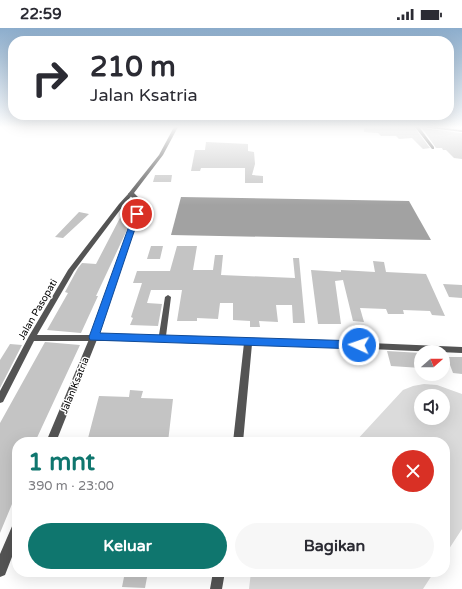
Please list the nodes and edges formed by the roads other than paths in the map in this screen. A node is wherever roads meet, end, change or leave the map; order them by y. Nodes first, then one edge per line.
1 (162, 153) edge
2 (131, 194) junction
3 (168, 297) dead end
4 (94, 337) junction
5 (32, 338) junction
6 (162, 338) junction
7 (248, 341) junction
8 (462, 350) edge
9 (0, 399) edge
10 (53, 437) edge
11 (238, 437) edge
12 (12, 540) edge
13 (0, 570) edge
14 (218, 577) edge
15 (216, 589) edge

1 - 2 street
2 - 4 street, Jalan Ksatria
2 - 5 street, Jalan Pasopati
3 - 6 street
4 - 5 street
4 - 6 street
4 - 10 street, Jalan Ksatria
5 - 9 street, Jalan Pasopati
6 - 7 street
7 - 8 street
7 - 11 street
12 - 13 street
14 - 15 street

